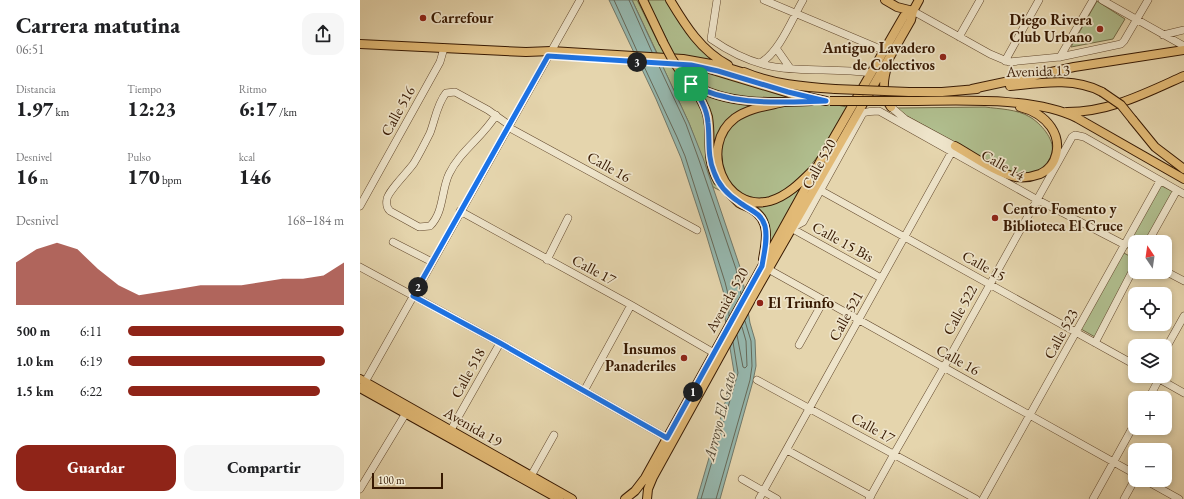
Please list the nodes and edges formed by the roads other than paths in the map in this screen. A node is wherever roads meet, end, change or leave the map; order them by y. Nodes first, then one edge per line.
1 (580, 0) edge
2 (643, 0) edge
3 (670, 0) edge
4 (717, 0) edge
5 (764, 0) edge
6 (803, 0) edge
7 (885, 0) edge
8 (896, 0) edge
9 (919, 0) edge
10 (980, 0) edge
11 (1039, 0) edge
12 (1093, 0) edge
13 (1102, 0) edge
14 (1148, 0) edge
15 (913, 11) junction
16 (795, 13) junction
17 (1137, 21) junction
18 (1184, 30) edge
19 (1162, 35) junction
20 (959, 37) junction
21 (360, 44) edge
22 (1184, 46) edge
23 (444, 48) junction
24 (776, 48) junction
25 (894, 48) junction
26 (1184, 50) edge
27 (885, 51) junction
28 (549, 53) junction
29 (1060, 57) junction
30 (662, 60) junction
31 (1004, 60) junction
32 (760, 63) junction
33 (790, 68) junction
34 (871, 73) junction
35 (748, 74) junction
36 (1184, 76) edge
37 (691, 84) junction
38 (972, 89) junction
39 (828, 101) junction
40 (784, 102) junction
41 (1008, 103) junction
42 (891, 107) joint
43 (868, 111) joint
44 (1065, 112) junction
45 (496, 115) junction
46 (509, 126) junction
47 (954, 149) junction
48 (821, 160) junction
49 (1184, 169) edge
50 (1184, 179) edge
51 (1160, 181) junction
52 (820, 190) junction
53 (1177, 190) junction
54 (1184, 194) edge
55 (1036, 199) junction
56 (360, 206) edge
57 (460, 211) junction
58 (568, 218) dead end
59 (791, 228) junction
60 (697, 230) dead end
61 (1152, 235) edge
62 (905, 238) junction
63 (393, 242) dead end
64 (1125, 245) junction
65 (547, 260) junction
66 (432, 262) junction
67 (360, 267) edge
68 (765, 267) junction
69 (1172, 275) edge
70 (882, 278) junction
71 (1128, 279) edge
72 (1184, 281) edge
73 (989, 284) junction
74 (750, 295) junction
75 (413, 296) junction
76 (824, 300) junction
77 (631, 305) junction
78 (1184, 316) edge
79 (859, 319) junction
80 (1076, 333) junction
81 (1171, 339) edge
82 (500, 343) junction
83 (1095, 343) junction
84 (799, 345) dead end
85 (714, 353) junction
86 (1128, 361) edge
87 (944, 367) junction
88 (757, 380) dead end
89 (1167, 383) edge
90 (361, 386) edge
91 (584, 391) junction
92 (1184, 393) edge
93 (811, 408) junction
94 (406, 413) junction
95 (1030, 416) junction
96 (449, 434) junction
97 (1128, 435) edge
98 (554, 436) dead end
99 (667, 438) junction
100 (787, 450) junction
101 (894, 454) junction
102 (1113, 462) junction
103 (1128, 470) edge
104 (531, 476) junction
105 (742, 479) dead end
106 (1131, 487) edge
107 (1158, 487) edge
108 (360, 489) edge
109 (764, 492) junction
110 (870, 497) edge
111 (559, 499) edge
112 (572, 499) edge
113 (625, 499) edge
114 (647, 499) edge
115 (760, 499) edge
116 (777, 499) edge
117 (976, 499) edge
118 (983, 499) edge
119 (1093, 499) edge
120 (1124, 499) edge
121 (1179, 499) edge

1 - 28 street
2 - 37 main road, bridge
3 - 35 main road
4 - 32 street
5 - 16 street
6 - 16 street
7 - 15 main road, Avenida 13
8 - 15 main road, Avenida 13
9 - 15 main road, Avenida 520
10 - 20 street
11 - 31 street
12 - 29 street
13 - 17 street
14 - 17 street
15 - 20 street, Avenida 13
15 - 25 main road, Avenida 520
15 - 27 main road, Avenida 520
16 - 24 street
16 - 27 street
17 - 19 street
17 - 29 street
18 - 19 street
19 - 22 street
20 - 31 street, Avenida 13
21 - 23 main road
23 - 28 main road
23 - 56 street, Calle 516
24 - 32 street
24 - 33 street
25 - 42 main road
25 - 59 main road, Avenida 520
26 - 38 main road
27 - 34 main road, Avenida 520
28 - 30 main road
28 - 46 street
29 - 31 street
30 - 35 main road
30 - 39 main road
32 - 33 street
33 - 34 street
34 - 48 main road, Avenida 520
35 - 38 main road, Avenida 13, bridge
36 - 44 main road
37 - 40 main road
37 - 68 main road
38 - 49 main road, Avenida 13, bridge
39 - 40 main road
39 - 41 main road, Avenida 13, bridge
40 - 48 main road
41 - 44 main road, Avenida 13
41 - 47 main road
42 - 47 street, Calle 14
43 - 47 street, Calle 14
43 - 52 street, Calle 520
44 - 50 main road, Avenida 13
45 - 45 street, Calle 16
45 - 46 street, Calle 16
46 - 57 street
46 - 60 street, Calle 16
47 - 55 street, Calle 14
47 - 62 street, Calle 521
48 - 68 main road, Avenida 520
51 - 53 street
51 - 55 street, Calle 522
51 - 64 street, Calle 523
52 - 59 street, Calle 520
52 - 62 street, Calle 15
53 - 54 street
53 - 61 street
55 - 64 street, Calle 14
55 - 73 street, Calle 522
57 - 65 street, Calle 17
57 - 66 street
58 - 65 street
59 - 68 main road, Avenida 520
59 - 70 street, Calle 15 Bis
62 - 70 street, Calle 521
62 - 73 street, Calle 15
63 - 66 street
64 - 80 street, Calle 523
65 - 77 street, Calle 17
66 - 75 street
67 - 75 street
68 - 74 main road, Avenida 520
68 - 76 street, Calle 16
69 - 72 street
70 - 79 street, Calle 521
71 - 83 street
73 - 80 street, Calle 15
73 - 87 street, Calle 522
74 - 85 main road, Avenida 520
74 - 114 main road, Avenida 520
75 - 82 street
75 - 90 street
76 - 79 street, Calle 16
76 - 84 street
77 - 85 street, Calle 17
77 - 91 street
78 - 81 street
79 - 87 street, Calle 16
79 - 93 street, Calle 521
80 - 83 street, Calle 15
80 - 95 street, Calle 523
82 - 91 street
82 - 96 street, Calle 518
83 - 86 street, Calle 15
85 - 99 main road, Avenida 520
87 - 95 street, Calle 16
87 - 101 street, Calle 522
88 - 93 street, Calle 17
89 - 92 street
90 - 94 main road, Avenida 19
90 - 96 main road, Avenida 19
91 - 99 street
93 - 100 street, Calle 521
93 - 101 street, Calle 17
94 - 96 main road, Avenida 19
94 - 108 street
95 - 102 street, Calle 16
95 - 118 street, Calle 523
96 - 104 main road, Avenida 19
96 - 111 main road, Avenida 19
97 - 102 street
98 - 104 street
99 - 113 main road, Avenida 520
100 - 109 street, Calle 521
100 - 110 street
101 - 110 street, Calle 522
101 - 117 street, Calle 17
102 - 103 street, Calle 16
102 - 119 street
104 - 112 main road, Avenida 19
105 - 109 street
106 - 120 street
107 - 121 street
109 - 115 street, Calle 521
109 - 116 street

